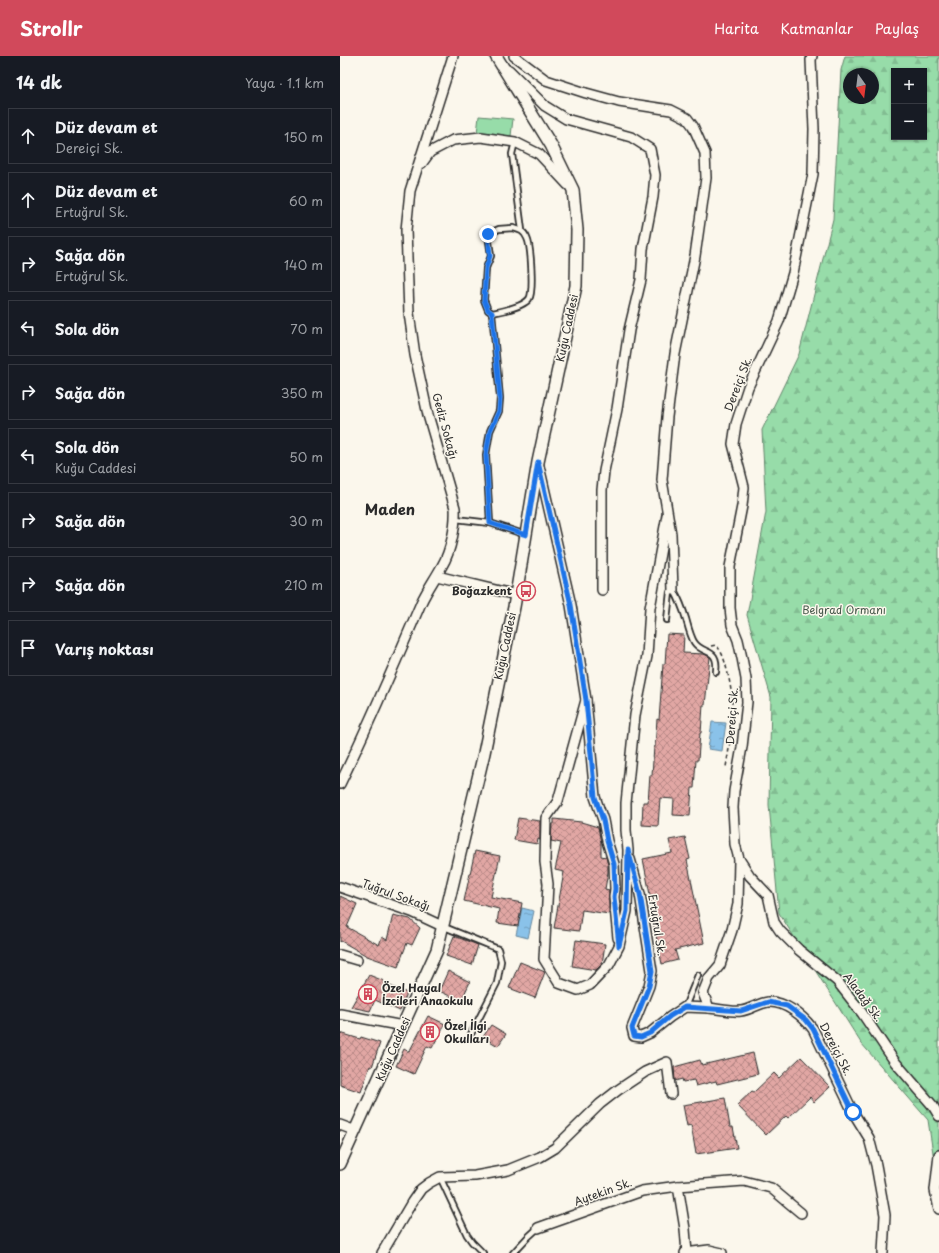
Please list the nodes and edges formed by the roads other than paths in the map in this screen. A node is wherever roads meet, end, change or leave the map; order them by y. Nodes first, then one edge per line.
1 (453, 56) edge
2 (496, 56) edge
3 (514, 56) edge
4 (812, 56) edge
5 (515, 142) junction
6 (417, 171) junction
7 (573, 190) junction
8 (522, 230) junction
9 (492, 313) junction
10 (538, 462) junction
11 (667, 515) junction
12 (456, 519) junction
13 (490, 523) junction
14 (526, 535) junction
15 (437, 576) junction
16 (602, 590) dead end
17 (673, 590) junction
18 (516, 595) junction
19 (667, 620) dead end
20 (716, 672) dead end
21 (586, 700) junction
22 (340, 784) edge
23 (628, 850) junction
24 (739, 859) junction
25 (340, 887) edge
26 (442, 926) junction
27 (619, 946) junction
28 (340, 955) edge
29 (357, 960) dead end
30 (698, 975) dead end
31 (685, 1007) junction
32 (709, 1008) junction
33 (340, 1014) edge
34 (403, 1026) junction
35 (471, 1034) dead end
36 (671, 1094) dead end
37 (939, 1116) edge
38 (340, 1125) edge
39 (356, 1131) junction
40 (939, 1155) edge
41 (340, 1164) edge
42 (440, 1177) junction
43 (678, 1186) junction
44 (939, 1209) edge
45 (801, 1213) dead end
46 (538, 1228) joint
47 (382, 1253) edge
48 (483, 1253) edge
49 (513, 1253) edge
50 (687, 1253) edge
51 (722, 1253) edge
52 (883, 1253) edge

1 - 6 street, Gediz Sokağı
2 - 7 street, Kuğu Caddesi
2 - 16 street
3 - 11 street
4 - 24 street, Dereiçi Sk.
5 - 6 street
5 - 7 street
5 - 8 lane
6 - 12 street, Gediz Sokağı
7 - 10 street, Kuğu Caddesi
8 - 9 lane
8 - 9 lane
9 - 13 lane
10 - 14 street, Kuğu Caddesi
10 - 21 street
11 - 17 street
11 - 23 street
12 - 13 lane
12 - 15 street, Gediz Sokağı
13 - 14 lane
14 - 18 street, Kuğu Caddesi
15 - 18 street
15 - 22 street, Gediz Sokağı
17 - 19 lane
17 - 20 lane
18 - 26 street, Kuğu Caddesi
21 - 27 street
21 - 27 street
23 - 27 street
23 - 31 street, Ertuğrul Sk.
24 - 32 street, Dereiçi Sk.
24 - 37 street, Aladağ Sk.
25 - 26 street, Tuğrul Sokağı
26 - 34 street, Kuğu Caddesi
26 - 35 lane
28 - 29 street
30 - 31 lane
31 - 32 street
32 - 52 street, Dereiçi Sk.
33 - 34 street
34 - 39 street, Kuğu Caddesi
36 - 42 street
38 - 39 street
39 - 41 street, Kuğu Caddesi
40 - 44 street
42 - 47 street
42 - 48 lane
43 - 45 street, Aytekin Sk.
43 - 46 street, Aytekin Sk.
43 - 50 street
46 - 49 lane
50 - 51 street

